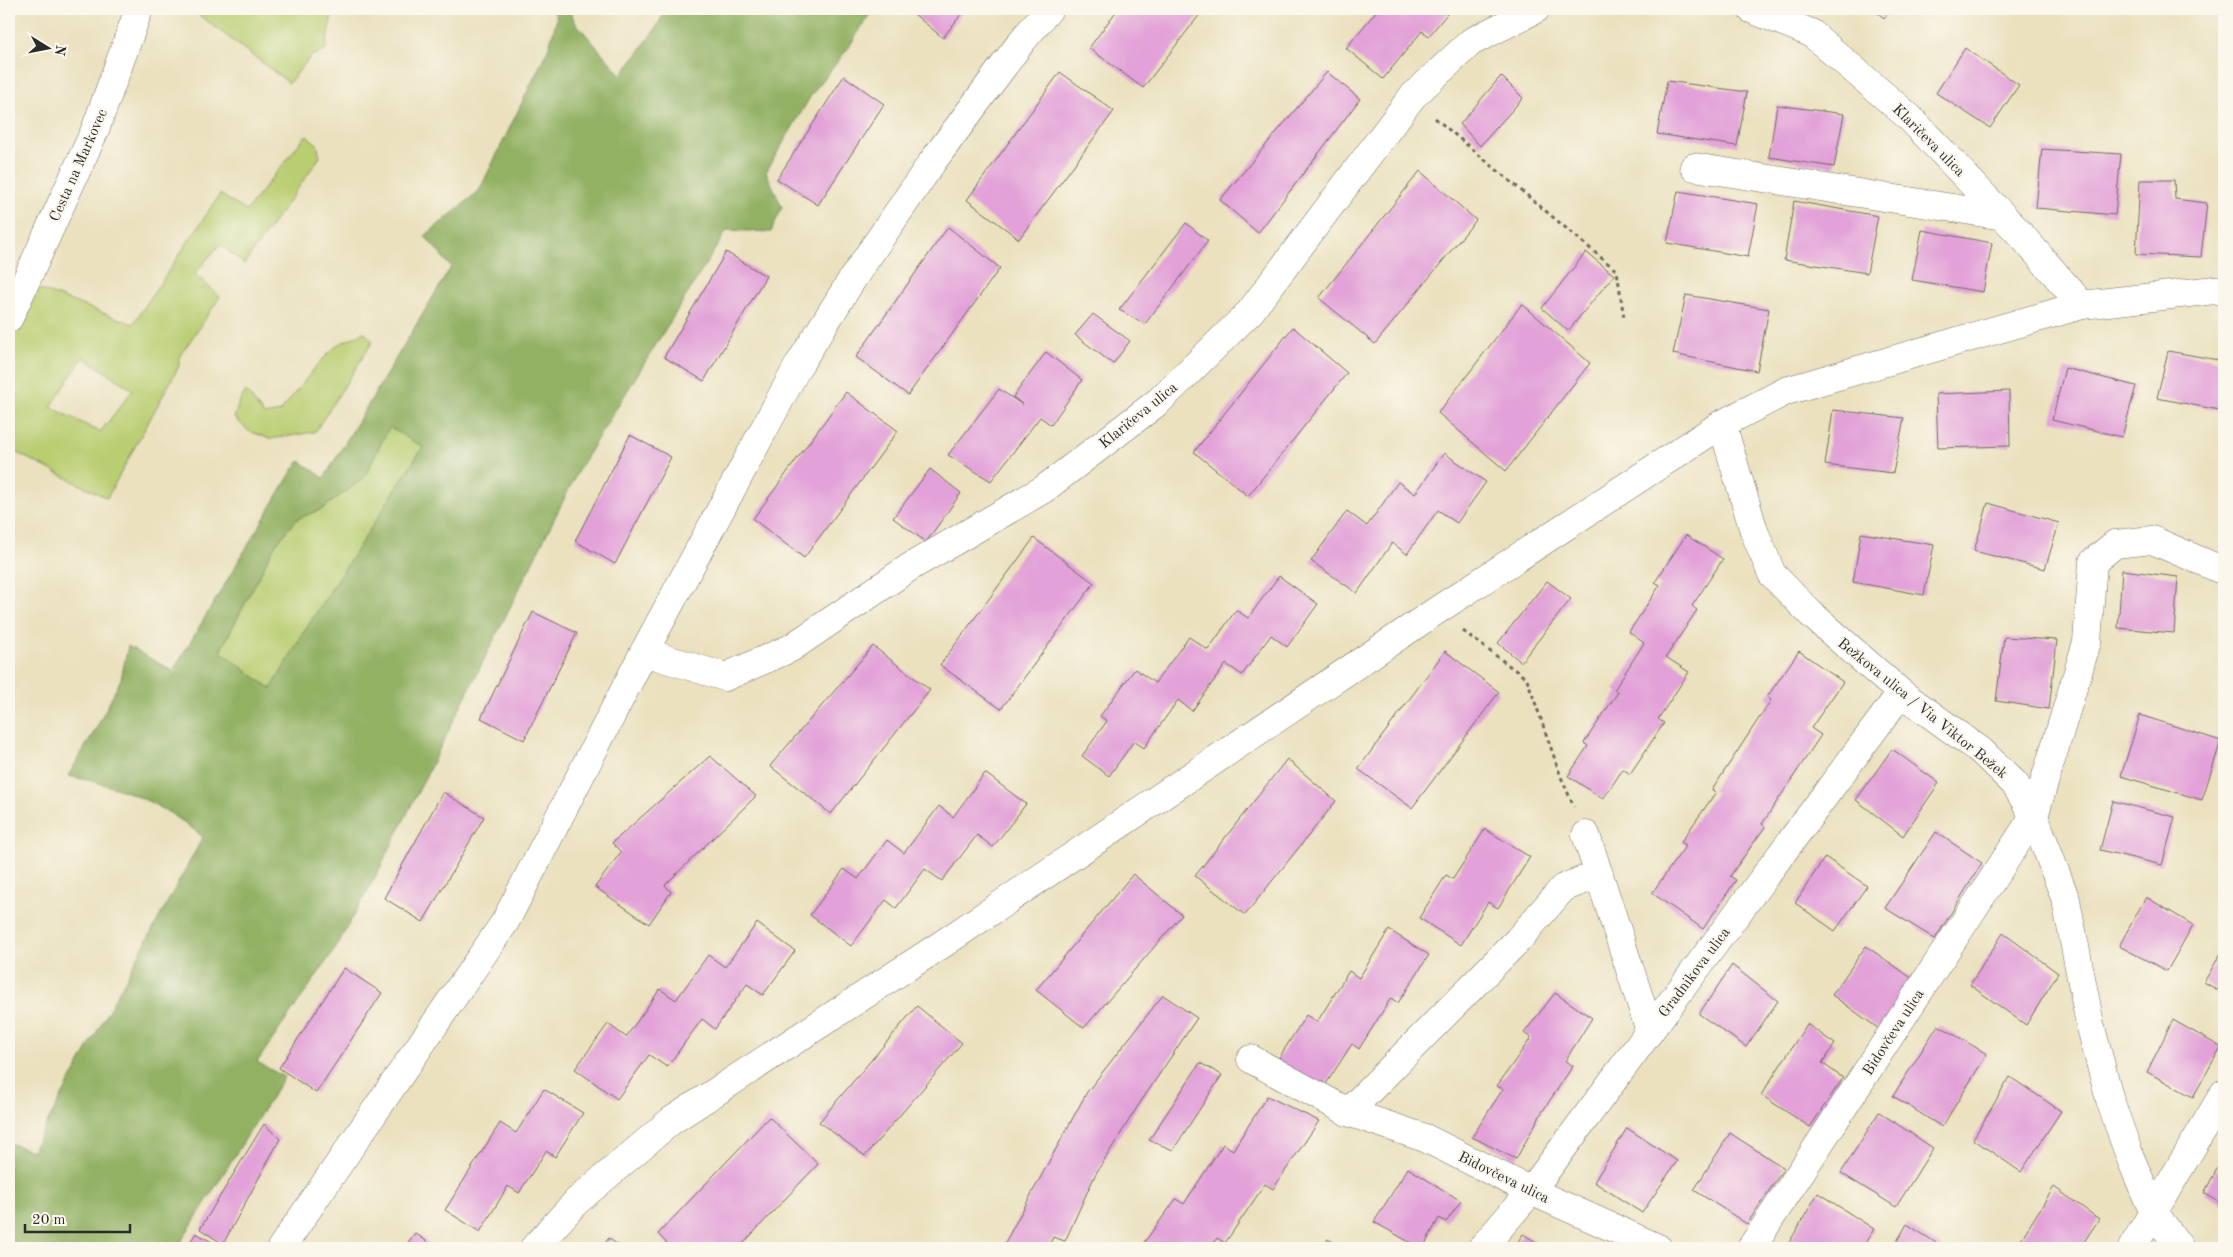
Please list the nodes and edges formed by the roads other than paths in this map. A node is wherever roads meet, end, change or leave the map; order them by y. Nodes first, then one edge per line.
1 (139, 9) edge
2 (1048, 9) edge
3 (1536, 9) edge
4 (1752, 9) edge
5 (1694, 167) dead end
6 (2003, 216) junction
7 (2224, 289) edge
8 (2082, 305) junction
9 (9, 318) edge
10 (1722, 424) junction
11 (2224, 570) edge
12 (644, 652) junction
13 (1901, 693) junction
14 (2034, 816) junction
15 (1586, 835) road end
16 (1599, 874) junction
17 (1650, 1031) junction
18 (1251, 1058) dead end
19 (2224, 1093) edge
20 (1348, 1112) junction
21 (1531, 1191) junction
22 (2153, 1211) junction
23 (281, 1248) edge
24 (534, 1248) edge
25 (1482, 1248) edge
26 (1658, 1248) edge
27 (1751, 1248) edge
28 (2132, 1248) edge
29 (2180, 1248) edge

1 - 9 street, Cesta na Markovec
2 - 12 street
3 - 12 street, Klaričeva ulica
4 - 6 street, Klaričeva ulica
5 - 6 street
6 - 8 street, Klaričeva ulica
7 - 8 street
8 - 10 street
10 - 13 street, Bežkova ulica / Via Viktor Bežek
10 - 24 street
11 - 14 street, Bidovčeva ulica
12 - 23 street
13 - 14 street, Bežkova ulica / Via Viktor Bežek
13 - 17 street, Gradnikova ulica
14 - 22 street, Bežkova ulica / Via Viktor Bežek
14 - 27 street, Bidovčeva ulica
15 - 16 street
16 - 17 street
16 - 20 street
17 - 21 street, Gradnikova ulica
18 - 20 street, Bidovčeva ulica
19 - 22 street
20 - 21 street, Bidovčeva ulica
21 - 25 street, Gradnikova ulica
21 - 26 street, Bidovčeva ulica
22 - 28 street
22 - 29 street, Bežkova ulica / Via Viktor Bežek

